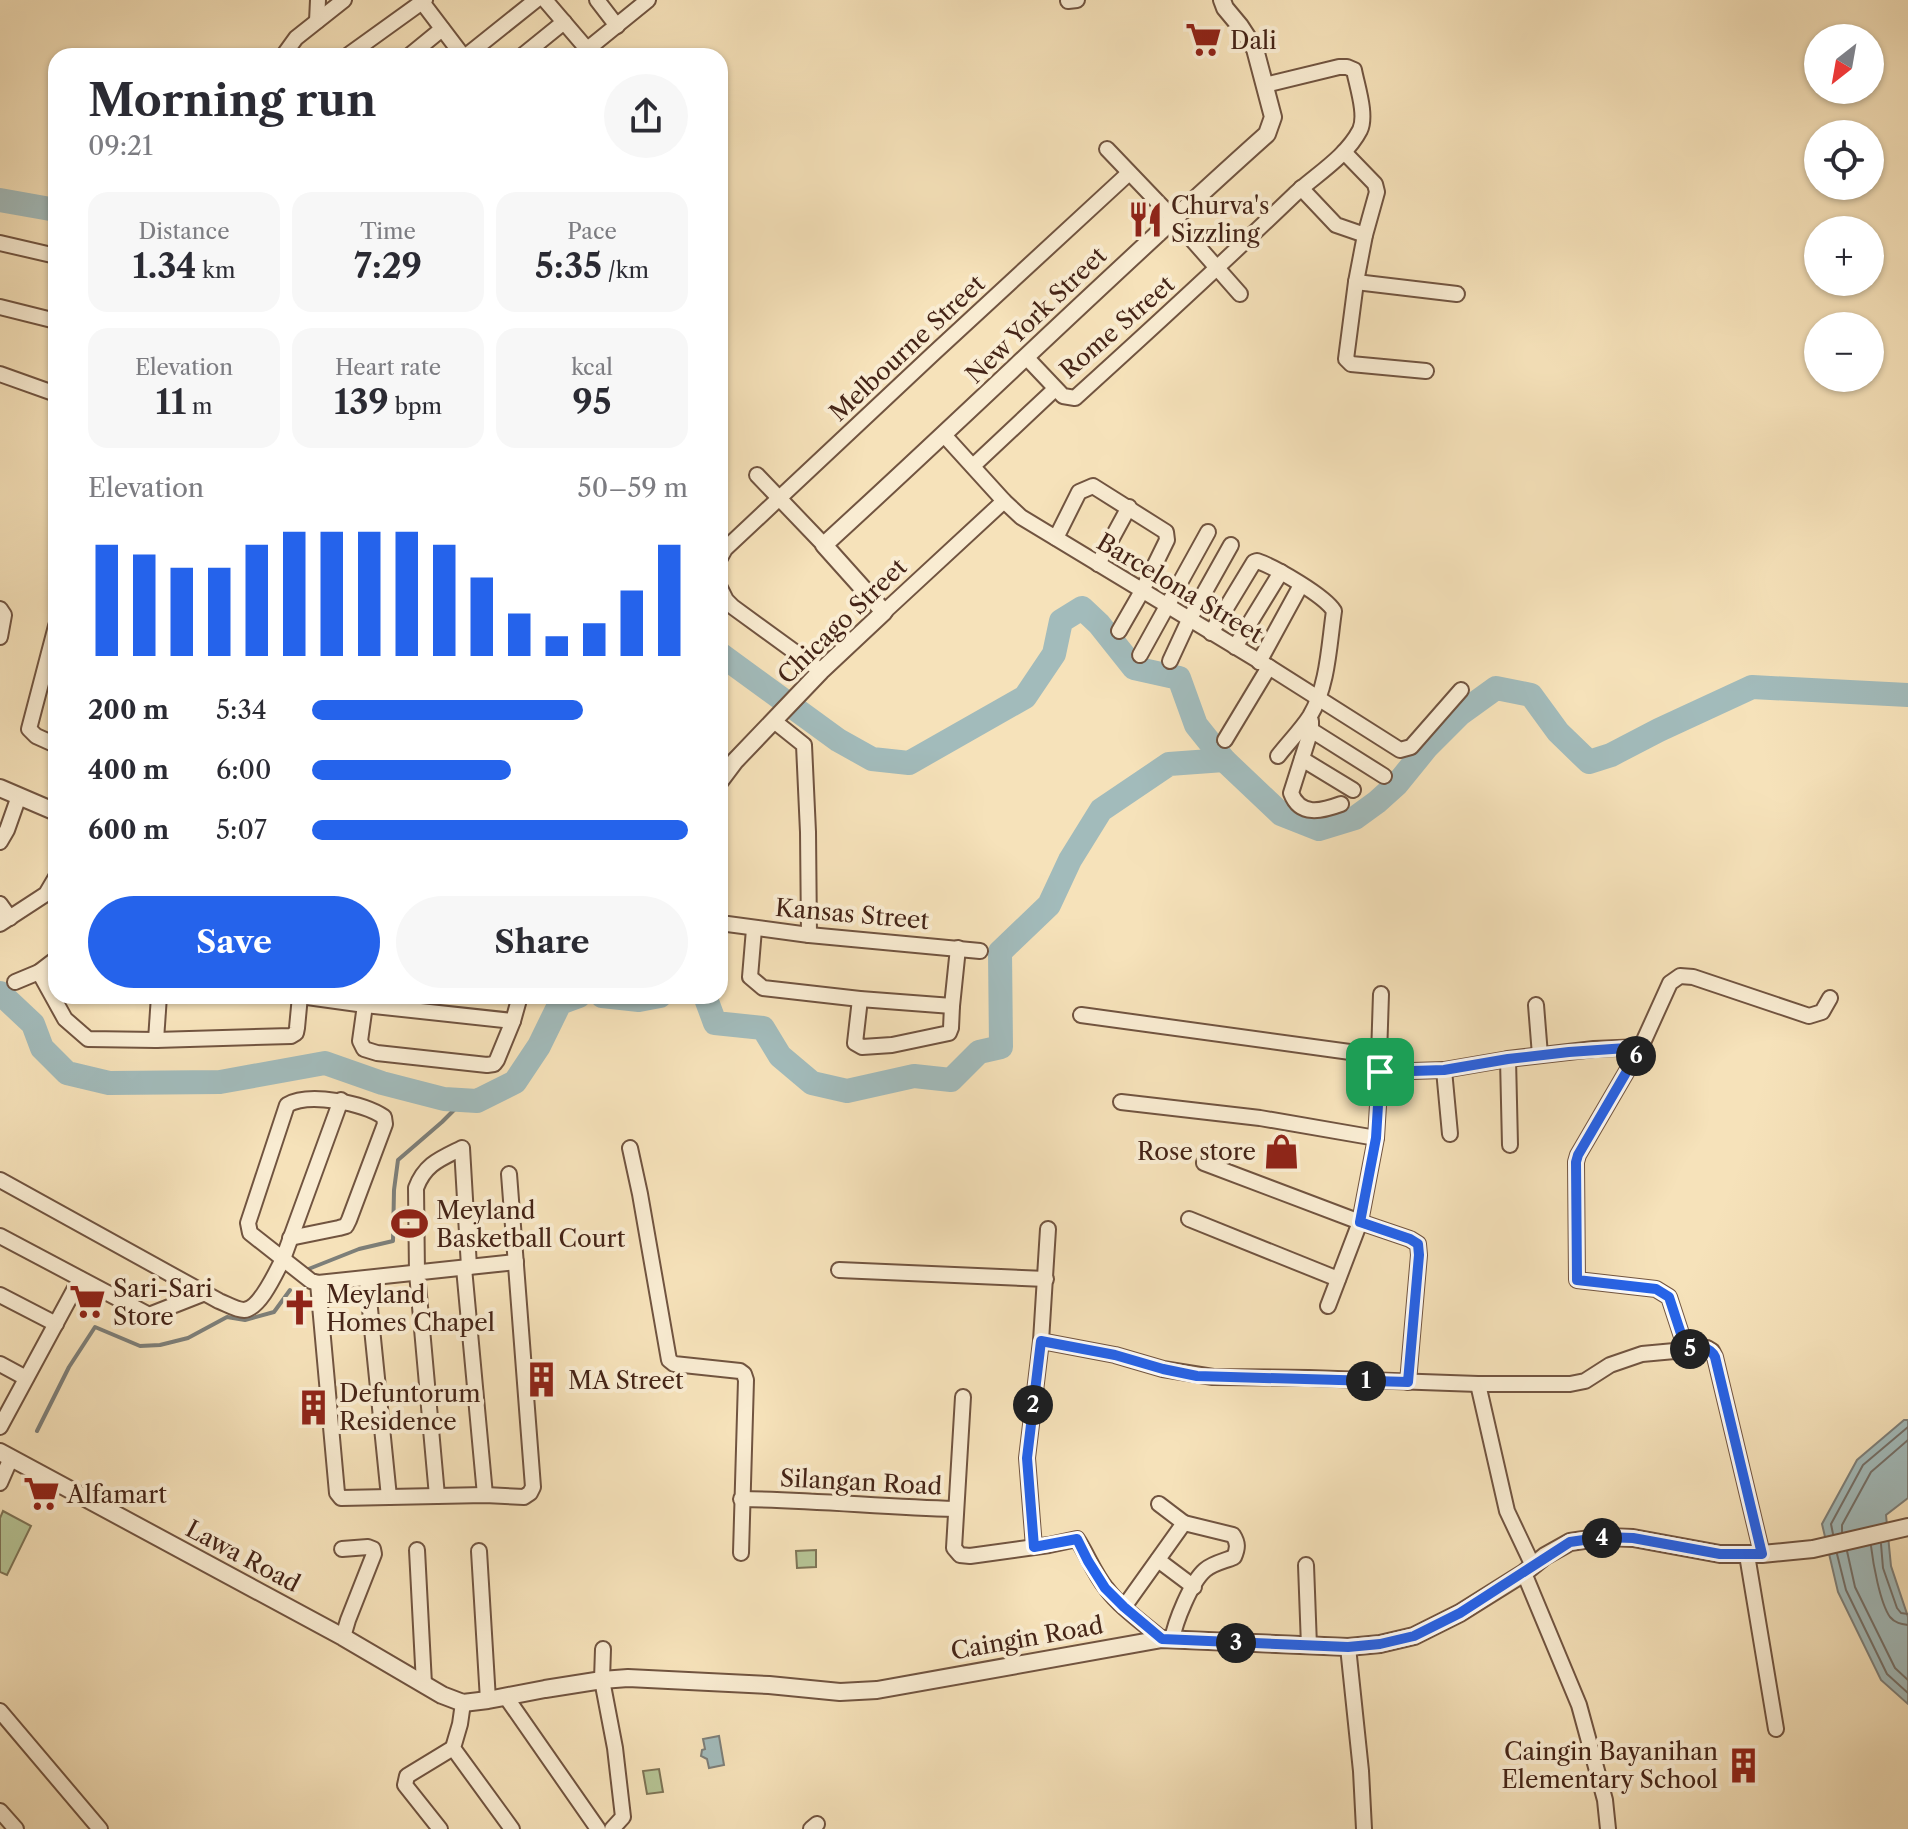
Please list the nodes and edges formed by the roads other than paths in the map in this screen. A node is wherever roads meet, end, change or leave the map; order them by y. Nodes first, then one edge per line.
1 (318, 0) edge
2 (344, 0) edge
3 (536, 0) edge
4 (545, 0) edge
5 (597, 0) edge
6 (1222, 0) edge
7 (423, 1) edge
8 (646, 1) edge
9 (317, 21) junction
10 (564, 22) junction
11 (617, 26) junction
12 (442, 29) junction
13 (289, 48) edge
14 (358, 48) edge
15 (419, 48) edge
16 (458, 48) edge
17 (475, 48) edge
18 (532, 48) edge
19 (580, 48) edge
20 (589, 48) edge
21 (1265, 85) junction
22 (1107, 149) dead end
23 (1344, 152) junction
24 (1129, 173) junction
25 (1301, 188) junction
26 (1173, 218) junction
27 (1365, 235) junction
28 (0, 243) edge
29 (48, 254) edge
30 (1217, 269) junction
31 (1356, 282) junction
32 (1240, 294) dead end
33 (1457, 294) dead end
34 (0, 307) edge
35 (48, 319) edge
36 (1026, 357) junction
37 (1426, 371) dead end
38 (0, 374) edge
39 (1055, 389) junction
40 (48, 391) edge
41 (944, 435) junction
42 (973, 466) junction
43 (757, 475) dead end
44 (779, 498) junction
45 (1004, 501) junction
46 (1129, 507) junction
47 (1208, 532) dead end
48 (1056, 538) junction
49 (824, 545) junction
50 (1231, 545) dead end
51 (728, 546) edge
52 (1098, 564) junction
53 (1281, 572) junction
54 (1301, 585) junction
55 (1142, 591) junction
56 (728, 602) edge
57 (1166, 606) junction
58 (2, 610) edge
59 (884, 612) junction
60 (1189, 620) junction
61 (1119, 631) dead end
62 (1211, 633) junction
63 (0, 637) edge
64 (1235, 647) junction
65 (1140, 655) dead end
66 (48, 657) edge
67 (1170, 661) dead end
68 (1264, 664) junction
69 (821, 671) junction
70 (1461, 690) dead end
71 (1318, 698) junction
72 (778, 717) junction
73 (1310, 723) junction
74 (1225, 740) dead end
75 (48, 741) edge
76 (1278, 756) dead end
77 (1302, 759) junction
78 (728, 770) edge
79 (1384, 776) dead end
80 (0, 788) edge
81 (1353, 790) dead end
82 (19, 796) junction
83 (1341, 804) dead end
84 (48, 809) edge
85 (0, 842) edge
86 (48, 891) edge
87 (0, 904) edge
88 (5, 921) edge
89 (728, 924) edge
90 (754, 929) junction
91 (809, 935) junction
92 (958, 948) junction
93 (980, 951) dead end
94 (48, 965) edge
95 (39, 972) junction
96 (15, 982) dead end
97 (48, 988) edge
98 (1381, 994) dead end
99 (1830, 998) dead end
100 (860, 999) junction
101 (57, 1004) edge
102 (158, 1004) edge
103 (299, 1004) edge
104 (358, 1004) edge
105 (518, 1004) edge
106 (365, 1005) junction
107 (1536, 1005) dead end
108 (952, 1006) junction
109 (1081, 1015) dead end
110 (513, 1021) junction
111 (156, 1040) junction
112 (1641, 1047) junction
113 (1540, 1055) junction
114 (1379, 1056) junction
115 (1508, 1059) junction
116 (1444, 1070) junction
117 (1380, 1072) junction
118 (341, 1100) junction
119 (1121, 1102) dead end
120 (1450, 1134) dead end
121 (1376, 1138) junction
122 (1510, 1145) dead end
123 (630, 1148) dead end
124 (1204, 1163) dead end
125 (509, 1174) dead end
126 (0, 1180) edge
127 (1189, 1219) dead end
128 (1360, 1222) junction
129 (0, 1236) edge
130 (1048, 1236) dead end
131 (290, 1238) junction
132 (283, 1259) junction
133 (516, 1262) junction
134 (466, 1268) junction
135 (839, 1270) dead end
136 (417, 1273) junction
137 (80, 1279) junction
138 (367, 1279) junction
139 (1046, 1279) junction
140 (1338, 1279) junction
141 (318, 1283) junction
142 (205, 1293) junction
143 (0, 1295) edge
144 (1328, 1306) dead end
145 (56, 1324) junction
146 (1041, 1341) junction
147 (1686, 1349) junction
148 (0, 1364) edge
149 (26, 1378) junction
150 (1408, 1382) junction
151 (1478, 1384) junction
152 (963, 1397) dead end
153 (0, 1427) edge
154 (6, 1455) edge
155 (0, 1483) edge
156 (485, 1495) junction
157 (437, 1496) junction
158 (389, 1497) junction
159 (741, 1499) junction
160 (1159, 1504) dead end
161 (955, 1509) junction
162 (1184, 1523) junction
163 (1904, 1527) edge
164 (1034, 1547) junction
165 (342, 1549) dead end
166 (417, 1550) dead end
167 (479, 1551) dead end
168 (741, 1553) dead end
169 (1754, 1554) junction
170 (1158, 1560) junction
171 (1306, 1565) dead end
172 (1529, 1569) junction
173 (1194, 1587) junction
174 (1124, 1607) junction
175 (343, 1637) junction
176 (1167, 1639) junction
177 (1309, 1646) junction
178 (1348, 1647) junction
179 (603, 1649) dead end
180 (602, 1680) junction
181 (424, 1684) junction
182 (506, 1697) junction
183 (488, 1700) junction
184 (463, 1703) junction
185 (0, 1711) edge
186 (1776, 1729) dead end
187 (453, 1748) junction
188 (0, 1811) edge
189 (435, 1827) edge
190 (16, 1829) edge
191 (100, 1829) edge
192 (512, 1829) edge
193 (598, 1829) edge
194 (612, 1829) edge
195 (1364, 1829) edge
196 (1608, 1829) edge

1 - 9 street
2 - 9 street
3 - 17 street
4 - 10 street
5 - 11 street
6 - 21 street, New York Street
7 - 12 street
7 - 14 street
8 - 11 street
9 - 13 street
10 - 18 street
10 - 19 street
11 - 20 street
12 - 15 street
12 - 16 street
21 - 23 street, Rome Street
21 - 26 street, New York Street
22 - 24 street
23 - 25 street, Rome Street
23 - 27 street
24 - 26 street
24 - 44 street, Melbourne Street
25 - 27 street
25 - 30 street, Rome Street
26 - 30 street
26 - 36 street, New York Street
27 - 31 street
28 - 29 street
30 - 32 street
30 - 39 street, Rome Street
31 - 33 street
31 - 37 street
34 - 35 street
36 - 39 street, Rome Street
36 - 41 street, New York Street
38 - 40 street
39 - 42 street
41 - 42 street, Barcelona Street
41 - 49 street, New York Street
42 - 45 street, Barcelona Street
43 - 44 street
44 - 49 street
44 - 51 street, Melbourne Street
45 - 48 street, Barcelona Street
45 - 59 street, Chicago Street
46 - 48 street
46 - 52 street
46 - 55 street
47 - 57 street
48 - 52 street, Barcelona Street
49 - 59 street
50 - 60 street
52 - 55 street, Barcelona Street
53 - 54 street
53 - 62 street
53 - 64 street
54 - 68 street
54 - 71 street
55 - 57 street, Barcelona Street
55 - 61 street
56 - 69 street
57 - 60 street, Barcelona Street
57 - 65 street
58 - 63 street
59 - 69 street, Chicago Street
60 - 62 street, Barcelona Street
60 - 67 street
62 - 64 street, Barcelona Street
64 - 68 street, Barcelona Street
66 - 75 street
68 - 71 street, Barcelona Street
68 - 74 street
69 - 72 street, Chicago Street
70 - 71 street, Barcelona Street
71 - 73 street
72 - 78 street, Chicago Street
72 - 91 street
73 - 76 street
73 - 77 street
73 - 79 street
77 - 81 street
77 - 83 street
80 - 82 street
82 - 84 street
82 - 85 street
86 - 88 street
87 - 88 street
89 - 90 street, Kansas Street
90 - 91 street, Kansas Street
90 - 100 street
91 - 92 street, Kansas Street
92 - 93 street, Kansas Street
92 - 108 street
94 - 95 street
95 - 96 street
95 - 97 street
98 - 114 street
99 - 112 street
100 - 108 street
100 - 108 street
101 - 111 street
102 - 111 street
103 - 111 street
104 - 106 street
105 - 110 street
106 - 110 street
106 - 110 street
107 - 113 street
109 - 114 street
112 - 113 street
112 - 147 street
113 - 115 street
114 - 117 street
115 - 116 street
115 - 122 street
116 - 117 street
116 - 120 street
117 - 121 street
118 - 131 street
118 - 131 street
118 - 132 street
119 - 121 street
121 - 128 street
123 - 159 street
124 - 128 street
125 - 133 street
126 - 142 street
127 - 140 street
128 - 140 street
128 - 150 street
129 - 137 street
130 - 139 street
131 - 132 street
132 - 141 street
132 - 142 street
133 - 134 street
133 - 156 street
134 - 136 street
134 - 136 street
134 - 156 street
135 - 139 street
136 - 138 street
136 - 157 street
137 - 142 street
137 - 145 street
138 - 141 street
138 - 158 street
139 - 146 street
140 - 144 street
141 - 158 street
143 - 145 street
145 - 149 street
146 - 150 street
146 - 164 street
147 - 151 street
147 - 169 street
148 - 149 street
149 - 153 street
150 - 151 street
151 - 172 street
152 - 161 street
154 - 155 street
154 - 175 street, Lawa Road
156 - 157 street
157 - 158 street
159 - 161 street, Silangan Road
159 - 168 street
160 - 162 street
161 - 164 street, Silangan Road
162 - 170 street
162 - 173 street
163 - 169 street, Caingin Road
164 - 174 street, Silangan Road
165 - 175 street
166 - 181 street
167 - 183 street
169 - 172 street, Caingin Road
169 - 186 street
170 - 173 street
170 - 174 street
171 - 177 street
172 - 178 street, Caingin Road
172 - 196 street
173 - 176 street
174 - 176 street
175 - 181 street, Lawa Road
176 - 177 street, Caingin Road
176 - 180 street, Caingin Road
177 - 178 street, Caingin Road
178 - 195 street
179 - 180 street
180 - 182 street, Caingin Road
180 - 194 street
181 - 184 street, Lawa Road
182 - 183 street, Caingin Road
182 - 193 street
183 - 184 street, Caingin Road
184 - 187 street
185 - 191 street
187 - 189 street
187 - 192 street
188 - 190 street

